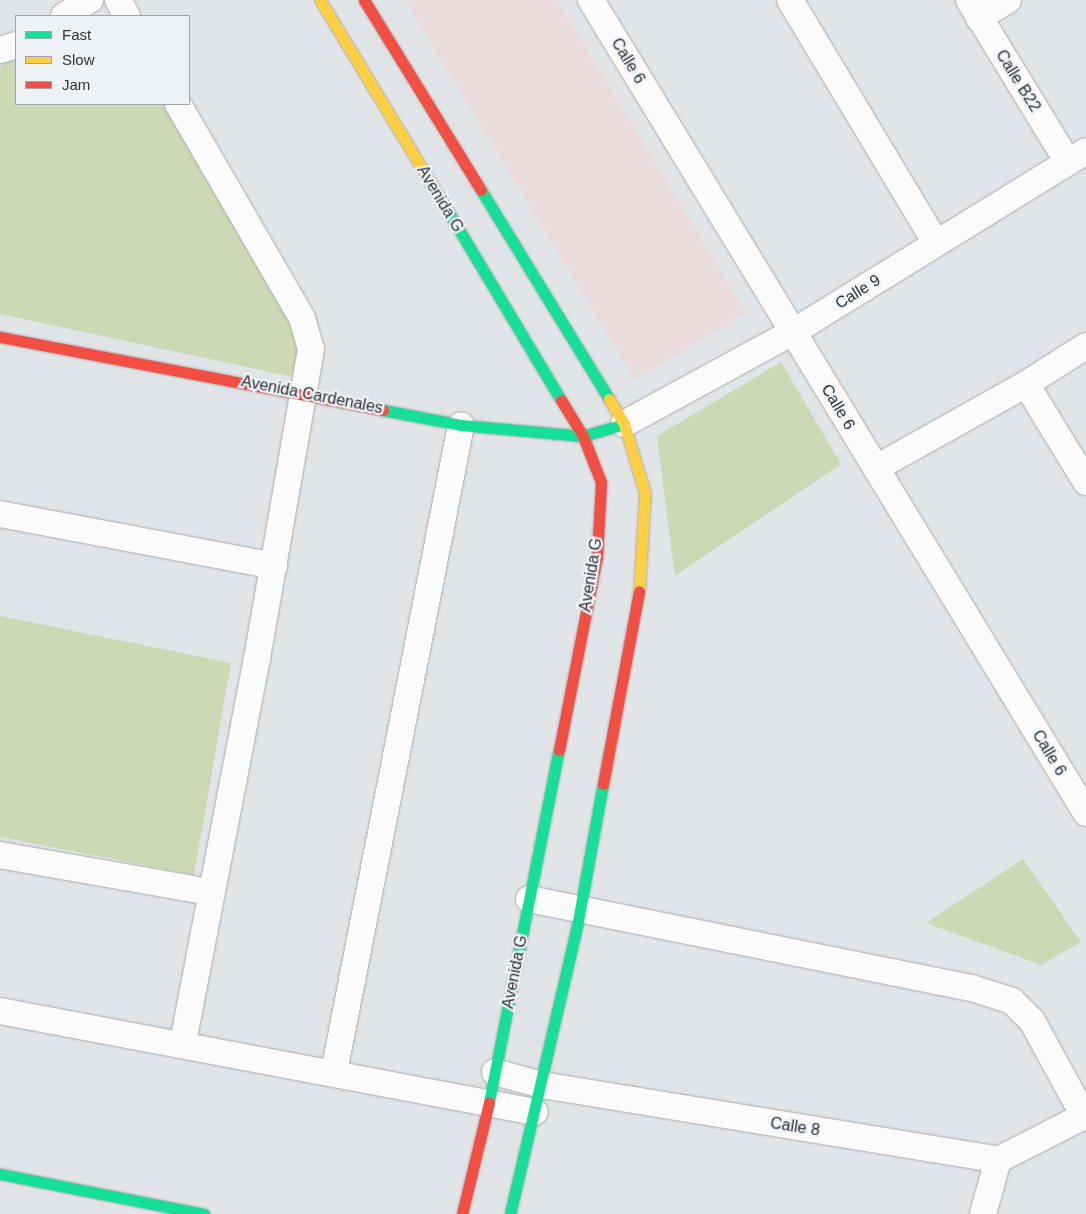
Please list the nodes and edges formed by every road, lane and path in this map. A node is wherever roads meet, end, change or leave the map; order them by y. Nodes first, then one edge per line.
1 (90, 0) edge
2 (118, 0) edge
3 (320, 0) edge
4 (364, 0) edge
5 (591, 0) edge
6 (790, 0) edge
7 (1008, 0) edge
8 (974, 9) edge
9 (66, 15) edge
10 (126, 15) edge
11 (15, 45) edge
12 (0, 50) edge
13 (179, 105) edge
14 (1077, 156) edge
15 (936, 243) junction
16 (793, 332) junction
17 (0, 336) edge
18 (1086, 346) edge
19 (1026, 384) junction
20 (304, 393) junction
21 (624, 424) junction
22 (462, 425) junction
23 (583, 436) junction
24 (876, 468) junction
25 (1086, 482) edge
26 (0, 514) edge
27 (274, 566) junction
28 (1086, 813) edge
29 (0, 855) edge
30 (210, 892) junction
31 (529, 900) junction
32 (580, 910) junction
33 (0, 1011) edge
34 (183, 1044) junction
35 (334, 1072) junction
36 (495, 1072) junction
37 (542, 1085) junction
38 (490, 1102) junction
39 (535, 1112) junction
40 (1085, 1115) edge
41 (998, 1160) junction
42 (0, 1174) edge
43 (204, 1214) edge
44 (462, 1214) edge
45 (510, 1214) edge
46 (984, 1214) edge

1 - 9 street
2 - 10 street
3 - 23 street, Avenida G
4 - 21 street
5 - 16 street, Calle 6
6 - 15 street
7 - 8 street
8 - 14 street, Calle B22
11 - 12 street
13 - 20 street
14 - 15 street, Calle 9
15 - 16 street, Calle 9
16 - 21 street, Calle 9
16 - 24 street, Calle 6
17 - 20 street, Avenida Cardenales
18 - 19 street
19 - 24 street
19 - 25 street
20 - 22 street, Avenida Cardenales
20 - 27 street
21 - 23 street, Avenida Cardenales
21 - 32 street
22 - 23 street, Avenida Cardenales
22 - 35 street
23 - 31 street, Avenida G
24 - 28 street, Calle 6
26 - 27 street
27 - 30 street
29 - 30 street
30 - 34 street
31 - 32 street
31 - 36 street, Avenida G
32 - 37 street
32 - 40 street
33 - 34 street
34 - 35 street
35 - 38 street
36 - 37 street, Calle 8
36 - 38 street, Avenida G
37 - 39 street
37 - 41 street, Calle 8
38 - 39 street
38 - 44 street, Avenida G
39 - 45 street
40 - 41 street
41 - 46 street
42 - 43 street

